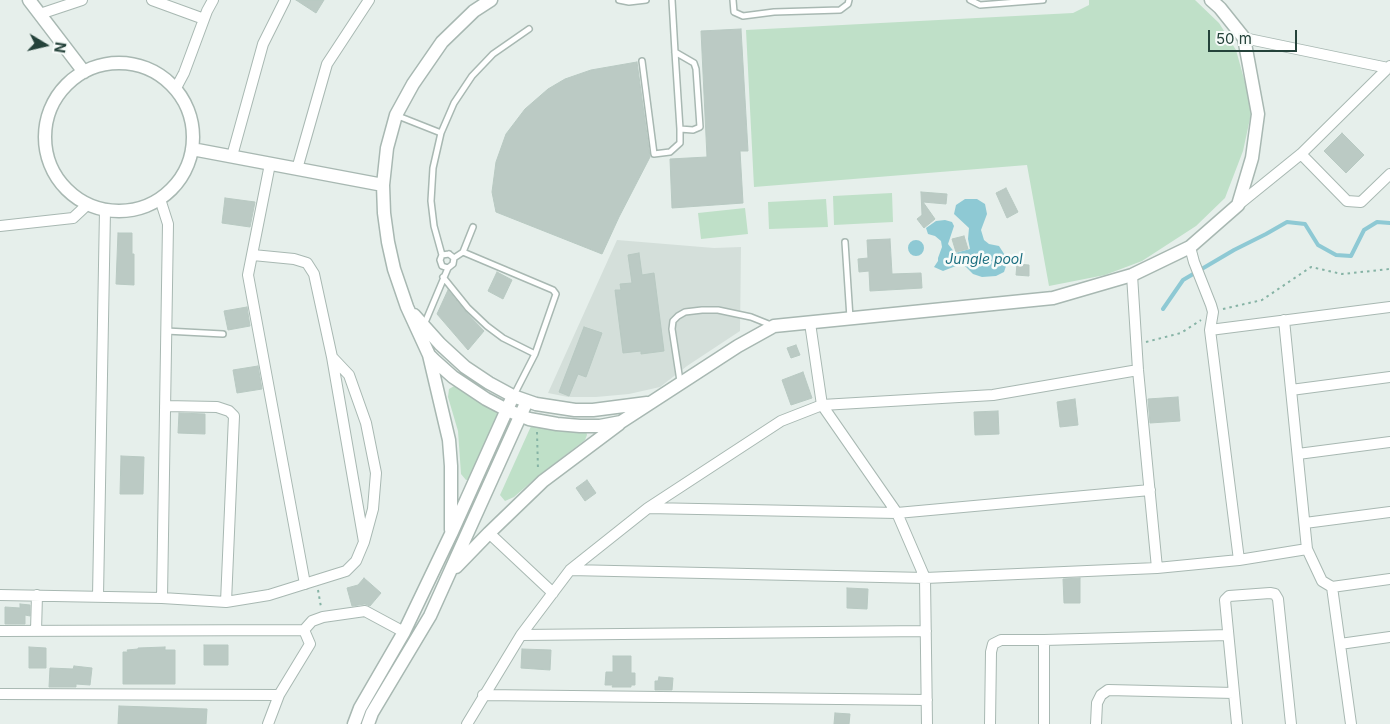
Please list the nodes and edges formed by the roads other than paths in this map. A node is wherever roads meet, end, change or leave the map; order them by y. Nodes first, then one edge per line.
1 (29, 0) edge
2 (82, 0) edge
3 (152, 0) edge
4 (213, 0) edge
5 (286, 0) edge
6 (369, 0) edge
7 (491, 0) edge
8 (619, 0) edge
9 (646, 0) edge
10 (672, 0) edge
11 (733, 0) edge
12 (849, 0) edge
13 (970, 0) edge
14 (1043, 0) edge
15 (1211, 0) edge
16 (40, 14) junction
17 (204, 19) junction
18 (529, 29) dead end
19 (1244, 38) junction
20 (675, 52) junction
21 (642, 61) dead end
22 (1389, 67) edge
23 (84, 72) junction
24 (176, 88) junction
25 (396, 115) junction
26 (680, 129) junction
27 (441, 133) junction
28 (192, 148) junction
29 (1300, 154) junction
30 (232, 156) junction
31 (270, 164) junction
32 (297, 169) junction
33 (1390, 174) edge
34 (382, 186) junction
35 (160, 199) junction
36 (88, 204) junction
37 (1238, 205) junction
38 (105, 210) junction
39 (0, 226) edge
40 (473, 227) dead end
41 (844, 242) dead end
42 (1190, 247) junction
43 (462, 252) junction
44 (253, 255) junction
45 (442, 255) junction
46 (454, 258) junction
47 (448, 268) junction
48 (1132, 275) junction
49 (443, 277) junction
50 (1390, 307) edge
51 (850, 319) junction
52 (1284, 320) junction
53 (810, 323) junction
54 (774, 326) junction
55 (421, 329) junction
56 (1210, 330) junction
57 (166, 331) junction
58 (223, 334) dead end
59 (535, 354) junction
60 (429, 355) junction
61 (332, 358) junction
62 (1138, 370) junction
63 (1390, 377) edge
64 (681, 384) junction
65 (1291, 390) junction
66 (513, 396) junction
67 (527, 401) junction
68 (650, 403) junction
69 (822, 405) junction
70 (165, 406) junction
71 (507, 410) junction
72 (521, 416) junction
73 (621, 422) junction
74 (1390, 442) edge
75 (1298, 454) junction
76 (1150, 490) junction
77 (648, 508) junction
78 (1390, 512) edge
79 (897, 513) junction
80 (1304, 522) junction
81 (488, 532) junction
82 (452, 534) junction
83 (364, 542) junction
84 (1307, 549) junction
85 (1239, 560) junction
86 (1157, 568) junction
87 (570, 570) junction
88 (449, 574) junction
89 (925, 578) junction
90 (1390, 578) edge
91 (305, 584) junction
92 (1332, 587) junction
93 (553, 593) junction
94 (0, 594) edge
95 (37, 595) junction
96 (98, 596) junction
97 (162, 598) junction
98 (226, 602) junction
99 (304, 630) junction
100 (0, 631) edge
101 (36, 631) junction
102 (926, 631) junction
103 (404, 632) junction
104 (521, 635) junction
105 (1228, 635) junction
106 (1390, 637) edge
107 (1044, 640) junction
108 (1340, 644) junction
109 (1234, 693) junction
110 (0, 694) edge
111 (279, 695) junction
112 (483, 695) junction
113 (927, 700) junction
114 (268, 724) edge
115 (354, 724) edge
116 (368, 724) edge
117 (467, 724) edge
118 (927, 724) edge
119 (990, 724) edge
120 (1044, 724) edge
121 (1096, 724) edge
122 (1238, 724) edge
123 (1291, 724) edge
124 (1350, 724) edge

1 - 16 street
2 - 16 street
3 - 17 street
4 - 17 street
5 - 30 street
6 - 32 street
7 - 25 street
8 - 9 lane
10 - 20 lane
11 - 12 lane
13 - 14 lane
15 - 19 street
16 - 23 street
17 - 24 street
18 - 27 lane
19 - 22 street
19 - 37 street
20 - 26 lane
20 - 26 lane
21 - 26 lane
22 - 29 street
23 - 24 street
23 - 36 street
24 - 28 street
25 - 27 lane
25 - 34 street
27 - 45 lane
28 - 30 street
28 - 35 street
29 - 33 street
29 - 37 street
30 - 31 street
31 - 32 street
31 - 44 street
32 - 34 street
34 - 55 street
35 - 38 street
35 - 57 street
36 - 38 street
36 - 39 street
37 - 42 street
38 - 96 street
40 - 43 lane
41 - 51 lane
42 - 48 street
42 - 56 street
43 - 46 lane
43 - 59 lane
44 - 61 street
44 - 91 street
45 - 46 lane
45 - 47 lane
46 - 47 lane
47 - 49 lane
48 - 51 street
48 - 62 street
49 - 55 lane
49 - 59 lane
50 - 52 street
51 - 53 street
52 - 56 street
52 - 65 street
53 - 54 street
53 - 69 street
54 - 64 street
54 - 64 lane
55 - 60 street
55 - 66 street
56 - 85 street
57 - 58 lane
57 - 70 street
59 - 66 lane
60 - 71 street
60 - 82 street
61 - 83 street
61 - 83 street
62 - 69 street
62 - 76 street
63 - 65 street
64 - 68 street
65 - 75 street
66 - 67 street
66 - 71 street
67 - 68 street
67 - 72 street
68 - 73 street
69 - 77 street
69 - 79 street
70 - 97 street
70 - 98 street
71 - 72 street
71 - 82 street
72 - 73 street
72 - 88 street
73 - 81 street
74 - 75 street
75 - 80 street
76 - 79 street
76 - 86 street
77 - 79 street
77 - 87 street
78 - 80 street
79 - 89 street
80 - 84 street
81 - 88 street
81 - 93 street
82 - 103 street
83 - 91 street
84 - 85 street
84 - 92 street
85 - 86 street
86 - 89 street
87 - 89 street
87 - 93 street
88 - 116 street
89 - 102 street
90 - 92 street
91 - 98 street
92 - 108 street
93 - 104 street
94 - 95 street
95 - 96 street
95 - 101 street
96 - 97 street
97 - 98 street
99 - 101 street
99 - 103 street
99 - 111 street
100 - 101 street
102 - 104 street
102 - 113 street
103 - 115 street
104 - 112 street
105 - 107 street
105 - 109 street
105 - 123 street
106 - 108 street
107 - 119 street
107 - 120 street
108 - 124 street
109 - 121 street
109 - 122 street
110 - 111 street
111 - 114 street
112 - 113 street
112 - 117 street
113 - 118 street

